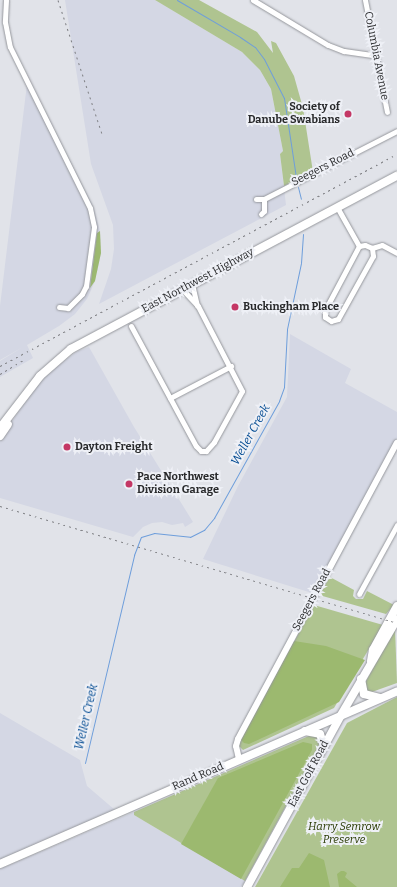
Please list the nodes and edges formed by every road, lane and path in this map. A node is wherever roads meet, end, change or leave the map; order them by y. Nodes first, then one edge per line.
1 (6, 0) edge
2 (253, 0) edge
3 (364, 1) edge
4 (374, 56) junction
5 (386, 112) dead end
6 (397, 131) edge
7 (397, 176) edge
8 (264, 199) junction
9 (256, 200) dead end
10 (337, 207) junction
11 (261, 214) dead end
12 (359, 246) junction
13 (372, 248) junction
14 (397, 253) edge
15 (192, 284) junction
16 (182, 289) junction
17 (198, 306) junction
18 (59, 307) dead end
19 (131, 326) dead end
20 (231, 366) junction
21 (170, 398) junction
22 (16, 408) junction
23 (0, 428) edge
24 (0, 436) edge
25 (397, 443) edge
26 (397, 525) edge
27 (359, 594) dead end
28 (397, 606) edge
29 (397, 619) edge
30 (371, 661) junction
31 (361, 679) junction
32 (397, 691) edge
33 (381, 698) junction
34 (340, 715) junction
35 (304, 731) junction
36 (324, 746) junction
37 (240, 759) junction
38 (0, 864) edge
39 (248, 887) edge

1 - 18 street
2 - 4 street
3 - 4 street, Columbia Avenue
4 - 5 street, Columbia Avenue
6 - 8 street, Seegers Road
7 - 10 main road, East Northwest Highway
8 - 9 street, Seegers Road
8 - 11 street
10 - 12 street
10 - 15 main road, East Northwest Highway
12 - 13 street
12 - 13 street
13 - 14 street
15 - 16 main road, East Northwest Highway
15 - 17 street
16 - 17 street
16 - 22 main road, East Northwest Highway
17 - 20 street
19 - 21 street
20 - 21 street
20 - 21 street
22 - 23 main road, East Northwest Highway
22 - 24 main road, East Northwest Highway
25 - 37 street, Seegers Road
26 - 27 street
28 - 30 main road, East Golf Road
29 - 30 main road, East Golf Road
30 - 31 main road, East Golf Road
31 - 33 main road
31 - 34 main road, East Golf Road
32 - 33 main road, Rand Road
33 - 34 main road, Rand Road
34 - 35 main road, Rand Road
34 - 36 main road, East Golf Road
35 - 36 main road
35 - 37 main road, Rand Road
36 - 39 main road, East Golf Road
37 - 38 main road, Rand Road

